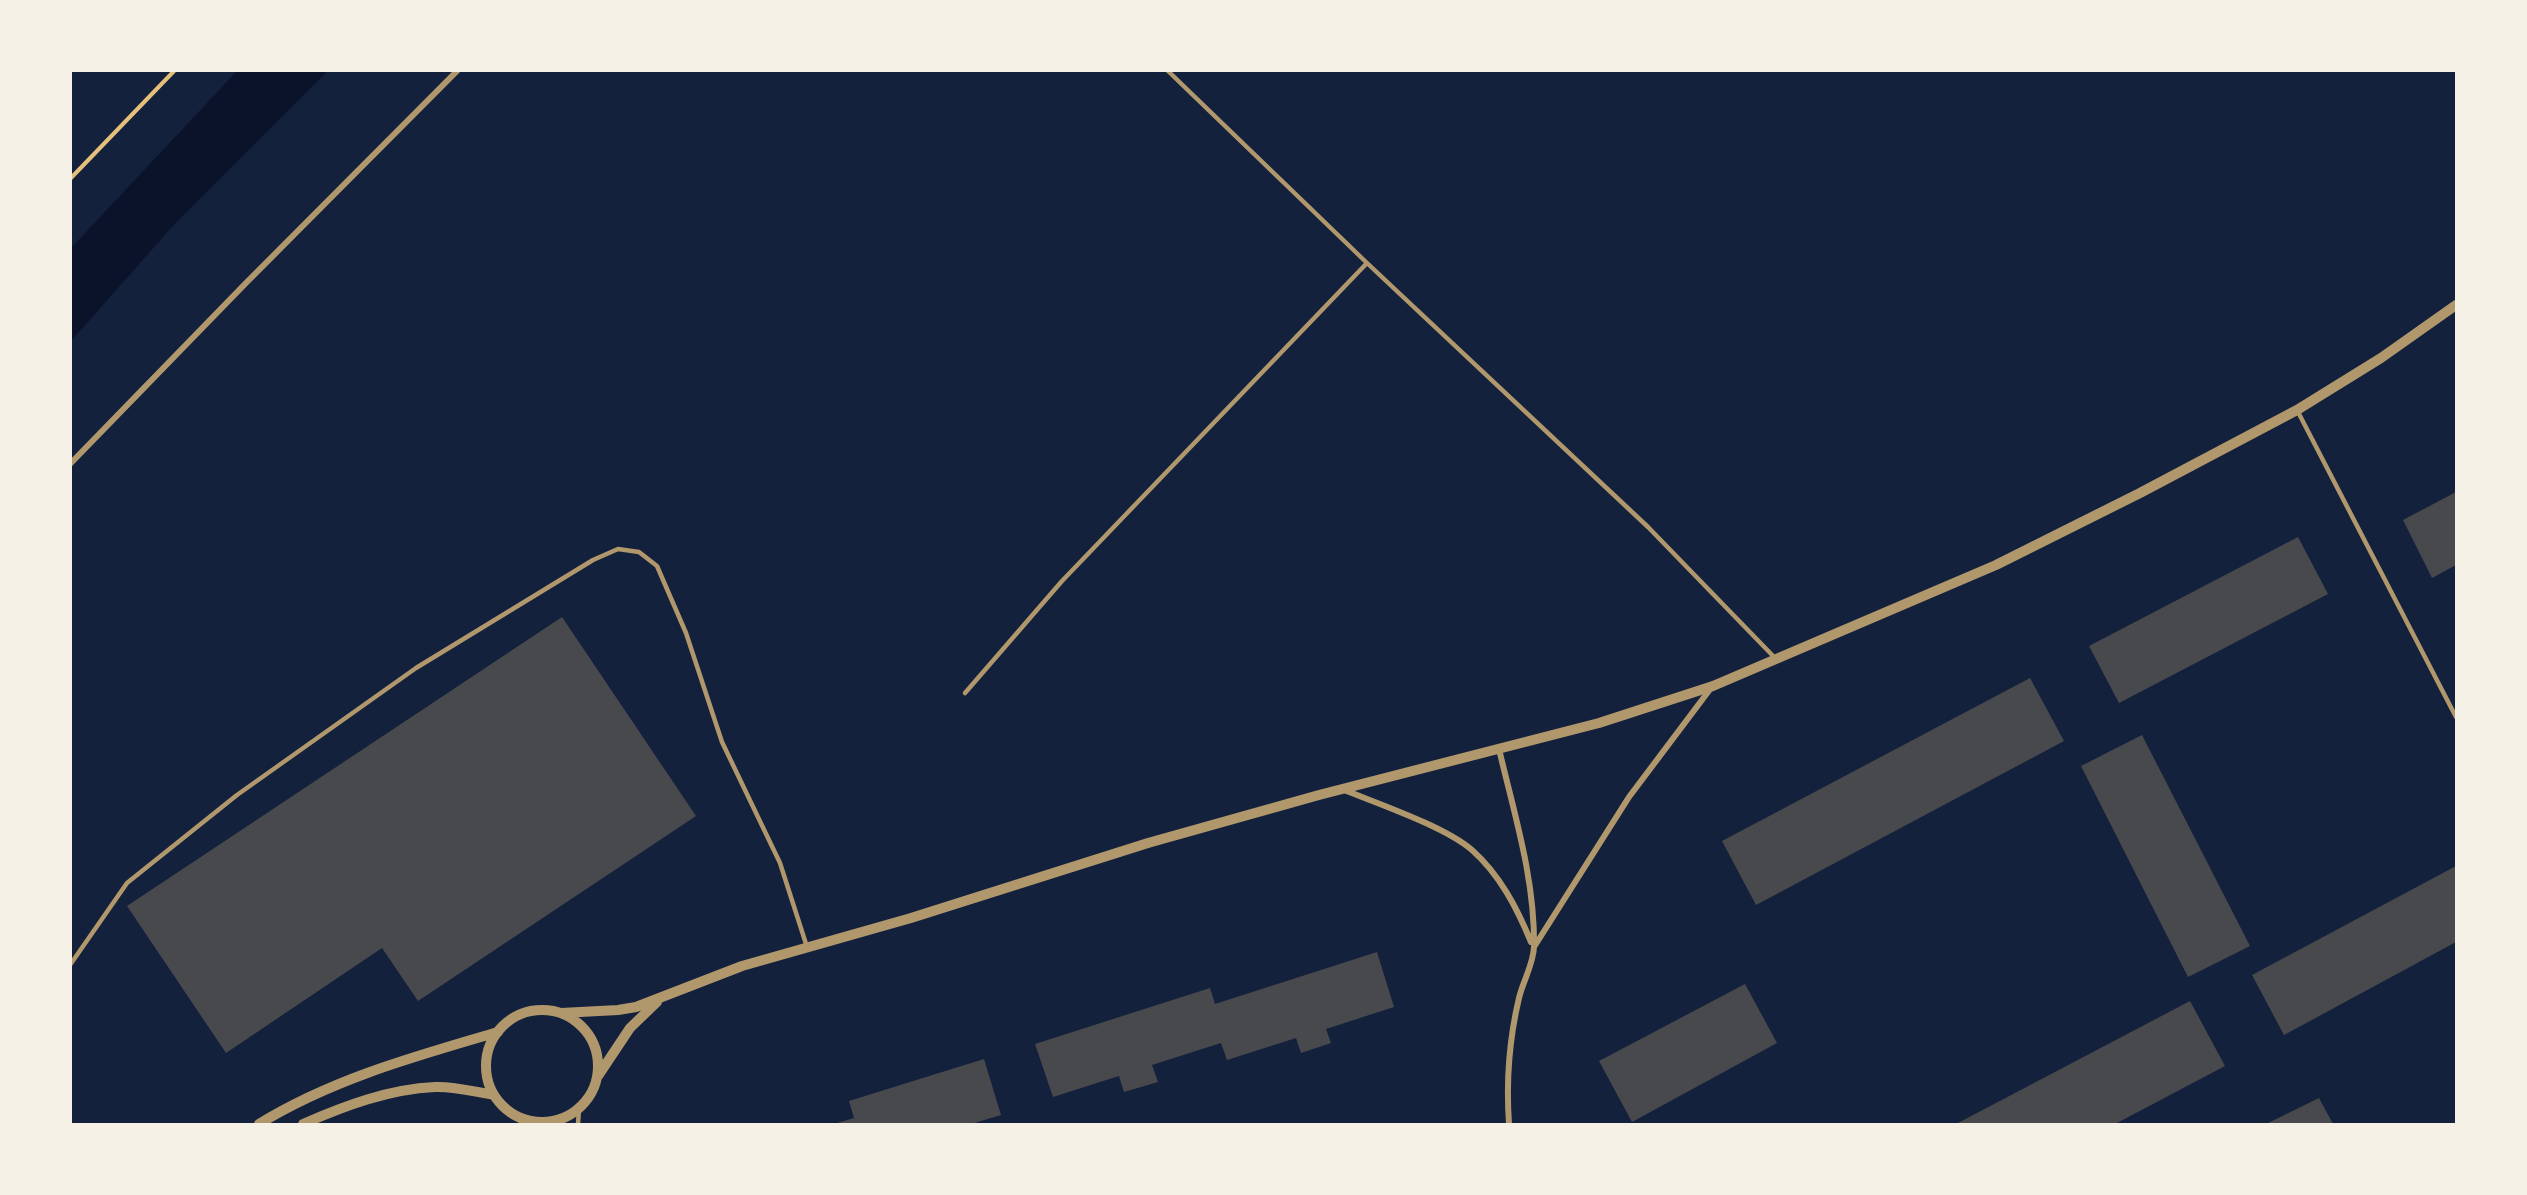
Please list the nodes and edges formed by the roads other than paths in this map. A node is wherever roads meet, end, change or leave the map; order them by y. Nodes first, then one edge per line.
1 (458, 70) edge
2 (1167, 70) edge
3 (1367, 263) junction
4 (2457, 305) edge
5 (2297, 410) junction
6 (70, 464) edge
7 (1777, 660) junction
8 (1713, 686) junction
9 (964, 693) dead end
10 (2457, 717) edge
11 (1499, 749) junction
12 (1342, 789) junction
13 (807, 948) junction
14 (1534, 948) junction
15 (70, 965) edge
16 (662, 998) junction
17 (561, 1013) junction
18 (498, 1032) junction
19 (598, 1076) junction
20 (494, 1095) junction
21 (579, 1109) junction
22 (527, 1122) edge
23 (258, 1125) edge
24 (303, 1125) edge
25 (578, 1125) edge
26 (1509, 1125) edge

1 - 6 street
2 - 3 lane
3 - 7 lane
3 - 9 lane
4 - 5 street
5 - 7 street
5 - 10 lane
7 - 8 street
8 - 11 street
8 - 14 street
11 - 12 street
11 - 14 street
12 - 13 street
12 - 14 street
13 - 15 lane
13 - 16 street
14 - 26 street
16 - 17 street
16 - 19 street
17 - 18 street
17 - 19 street
18 - 20 street
18 - 23 street
19 - 21 street
20 - 22 street
20 - 24 street
21 - 22 street
21 - 25 lane

